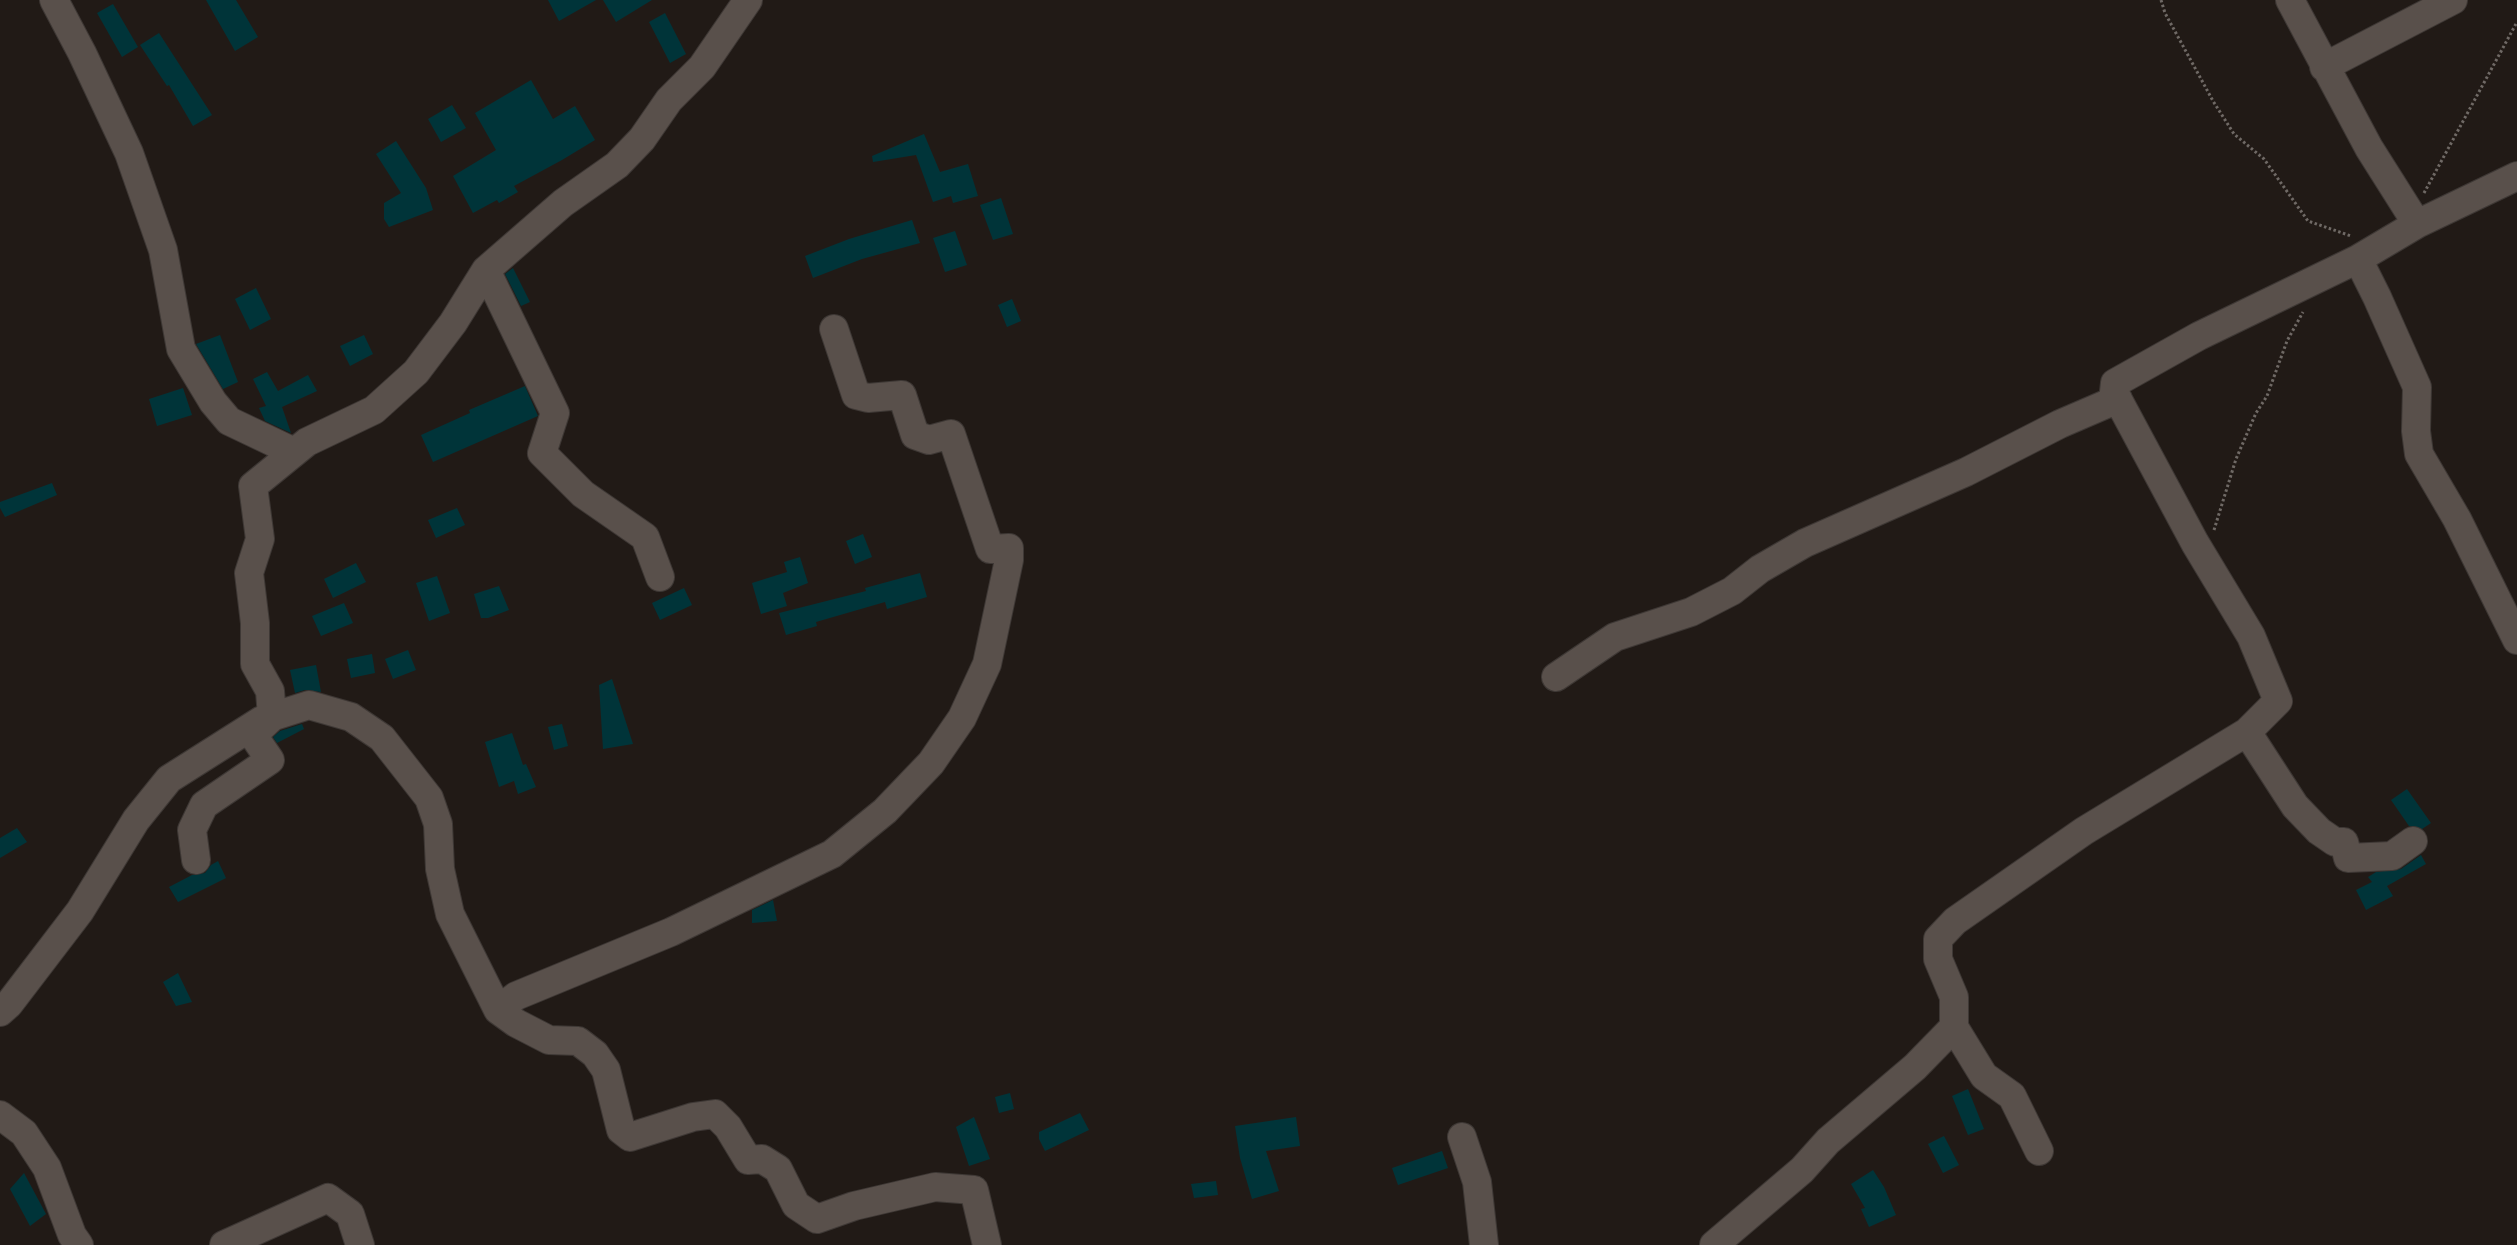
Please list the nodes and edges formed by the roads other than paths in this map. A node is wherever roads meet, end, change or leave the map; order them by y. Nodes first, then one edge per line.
1 (54, 0) edge
2 (748, 0) edge
3 (2290, 0) edge
4 (2453, 0) edge
5 (2324, 67) junction
6 (2517, 176) edge
7 (2418, 224) junction
8 (2356, 248) junction
9 (486, 270) junction
10 (834, 329) dead end
11 (2118, 398) junction
12 (294, 452) junction
13 (660, 577) dead end
14 (2517, 640) edge
15 (1556, 677) dead end
16 (272, 717) junction
17 (2247, 732) junction
18 (2413, 841) dead end
19 (196, 860) dead end
20 (498, 1010) junction
21 (0, 1012) edge
22 (1954, 1027) junction
23 (0, 1116) edge
24 (1462, 1137) dead end
25 (2039, 1151) dead end
26 (79, 1245) edge
27 (224, 1245) edge
28 (360, 1245) edge
29 (987, 1245) edge
30 (1484, 1245) edge
31 (1714, 1245) edge

1 - 12 street
2 - 9 street
3 - 5 street
4 - 5 street
5 - 7 street
6 - 7 street
7 - 8 street
8 - 11 street
8 - 14 street
9 - 12 street
9 - 13 street
10 - 20 street
11 - 15 street
11 - 17 street
12 - 16 street
16 - 19 street
16 - 20 street
16 - 21 street
17 - 18 street
17 - 22 street
20 - 29 street
22 - 25 street
22 - 31 street
23 - 26 street
24 - 30 street
27 - 28 street

